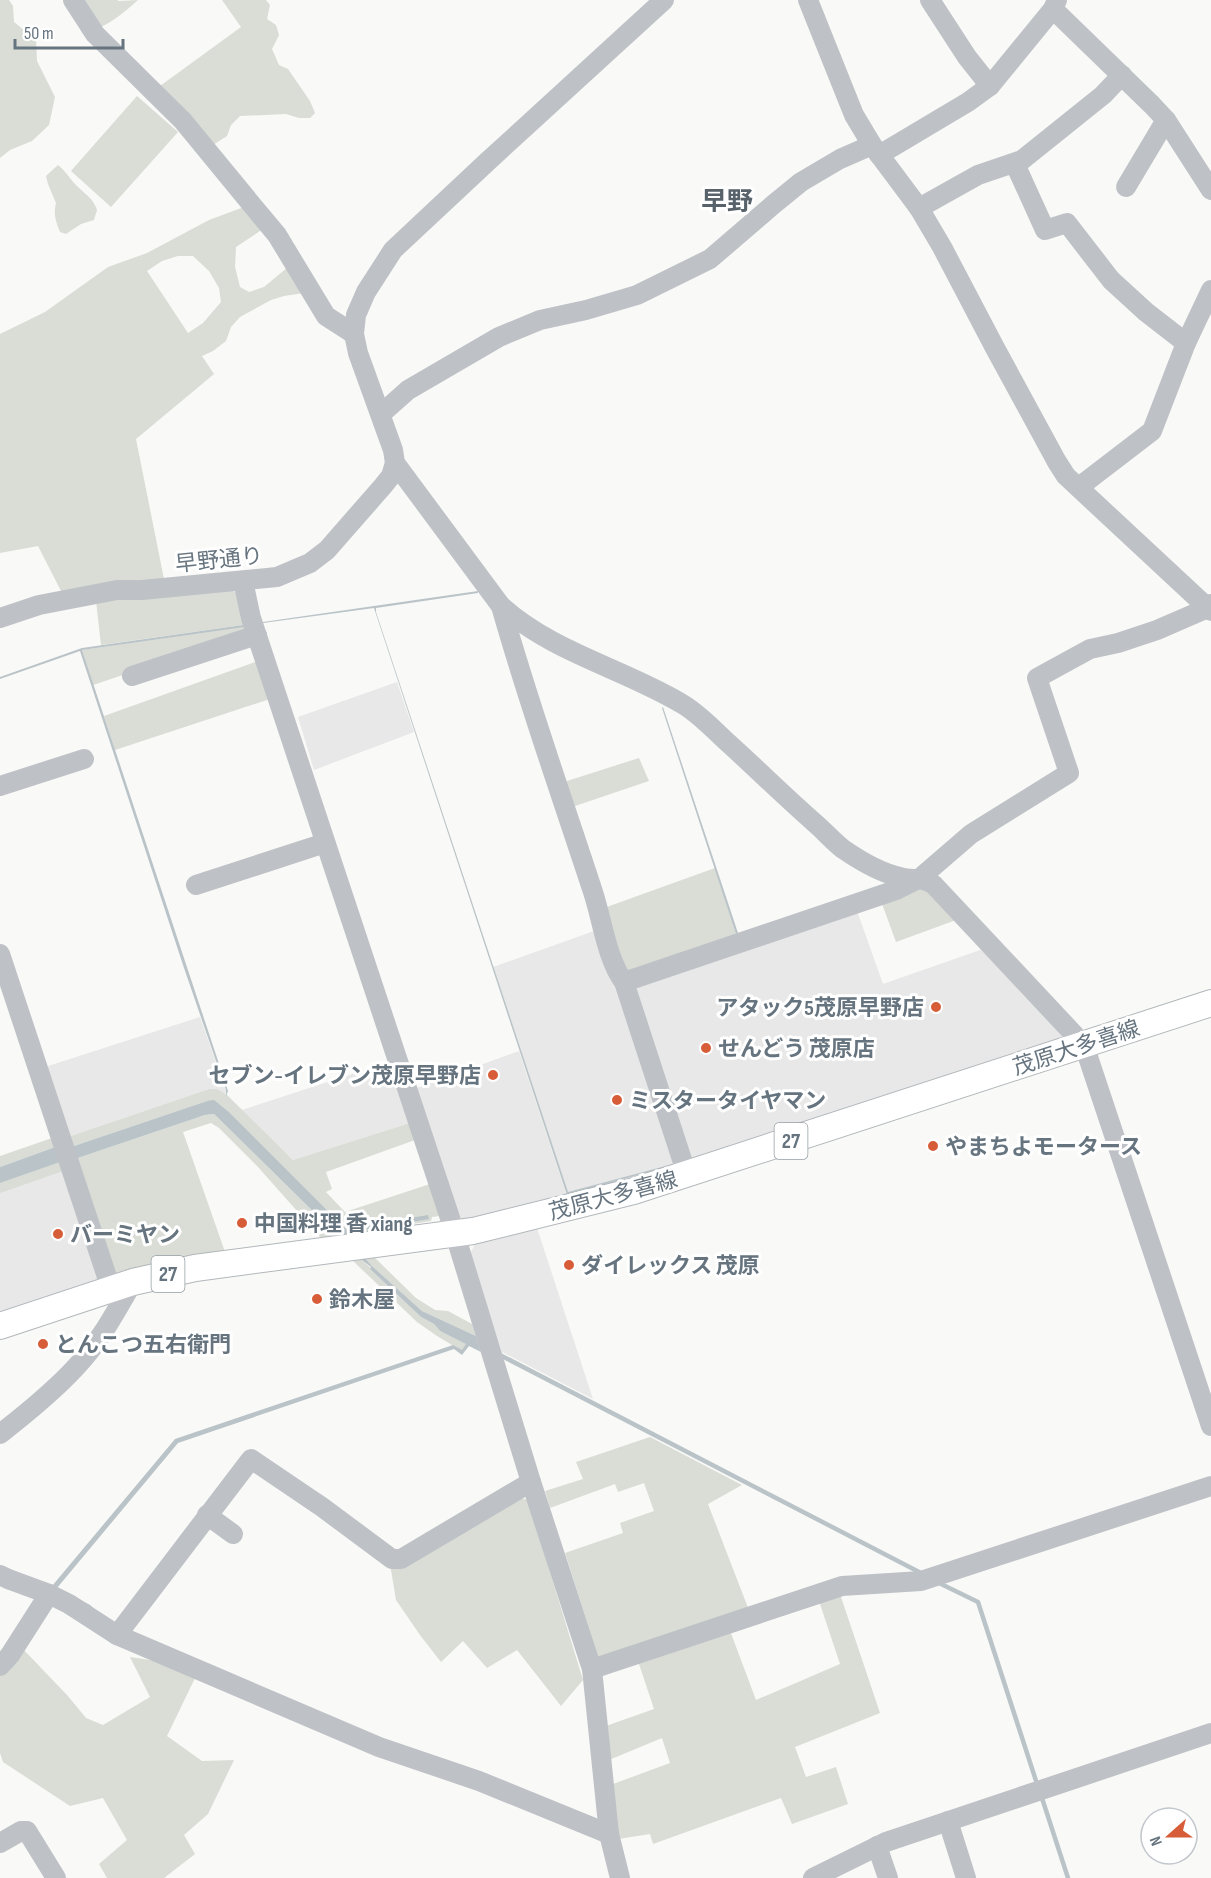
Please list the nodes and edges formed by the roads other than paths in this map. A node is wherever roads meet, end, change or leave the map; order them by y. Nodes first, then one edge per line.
1 (73, 0) edge
2 (664, 0) edge
3 (808, 0) edge
4 (930, 0) edge
5 (1055, 5) edge
6 (1122, 75) junction
7 (990, 86) junction
8 (1166, 120) junction
9 (875, 150) junction
10 (1015, 164) junction
11 (1126, 187) dead end
12 (1211, 190) edge
13 (919, 208) junction
14 (1211, 290) edge
15 (1205, 318) edge
16 (354, 333) junction
17 (1186, 343) junction
18 (381, 414) junction
19 (394, 463) junction
20 (1079, 487) junction
21 (243, 581) junction
22 (501, 606) junction
23 (1210, 608) edge
24 (0, 618) edge
25 (256, 635) junction
26 (132, 676) dead end
27 (84, 759) dead end
28 (0, 786) edge
29 (325, 843) junction
30 (920, 878) junction
31 (196, 885) dead end
32 (0, 954) edge
33 (624, 982) junction
34 (1211, 1003) edge
35 (1084, 1045) junction
36 (687, 1175) junction
37 (455, 1233) junction
38 (122, 1285) junction
39 (0, 1326) edge
40 (1211, 1426) edge
41 (0, 1434) edge
42 (531, 1482) junction
43 (1211, 1486) edge
44 (207, 1515) junction
45 (234, 1534) dead end
46 (0, 1575) edge
47 (49, 1594) junction
48 (117, 1635) junction
49 (0, 1666) edge
50 (592, 1669) junction
51 (1211, 1733) edge
52 (948, 1821) junction
53 (609, 1834) junction
54 (0, 1842) edge
55 (877, 1846) junction
56 (56, 1878) edge
57 (620, 1878) edge
58 (813, 1878) edge
59 (888, 1878) edge
60 (966, 1878) edge

1 - 16 street
2 - 16 street
3 - 9 street
4 - 7 street
5 - 6 street
5 - 7 street
6 - 8 street
6 - 10 street
7 - 9 street
8 - 11 street
8 - 12 street
9 - 13 street
9 - 18 street
10 - 13 street
10 - 17 street
13 - 20 street
14 - 15 street
15 - 17 street
16 - 18 street
17 - 20 street
18 - 19 street
19 - 21 street, 早野通り
19 - 22 street
20 - 23 street
21 - 24 street, 早野通り
21 - 25 street
22 - 30 street
22 - 33 street
23 - 30 street
25 - 26 street
25 - 29 street
27 - 28 street
29 - 31 street
29 - 37 street
30 - 33 street
30 - 35 street
32 - 38 street
33 - 36 street
34 - 35 main road, 茂原大多喜線 / 27
35 - 36 main road, 茂原大多喜線 / 27
35 - 40 street
36 - 37 main road, 茂原大多喜線 / 27
37 - 38 main road, 茂原大多喜線 / 27
37 - 42 street
38 - 39 main road, 茂原大多喜線 / 27
38 - 41 street
42 - 44 street
42 - 50 street
43 - 50 street
44 - 45 street
44 - 48 street
46 - 47 street
47 - 48 street
47 - 49 street
48 - 53 street
50 - 53 street
51 - 52 street
52 - 55 street
52 - 60 street
53 - 57 street
54 - 56 street
55 - 58 street
55 - 59 street

